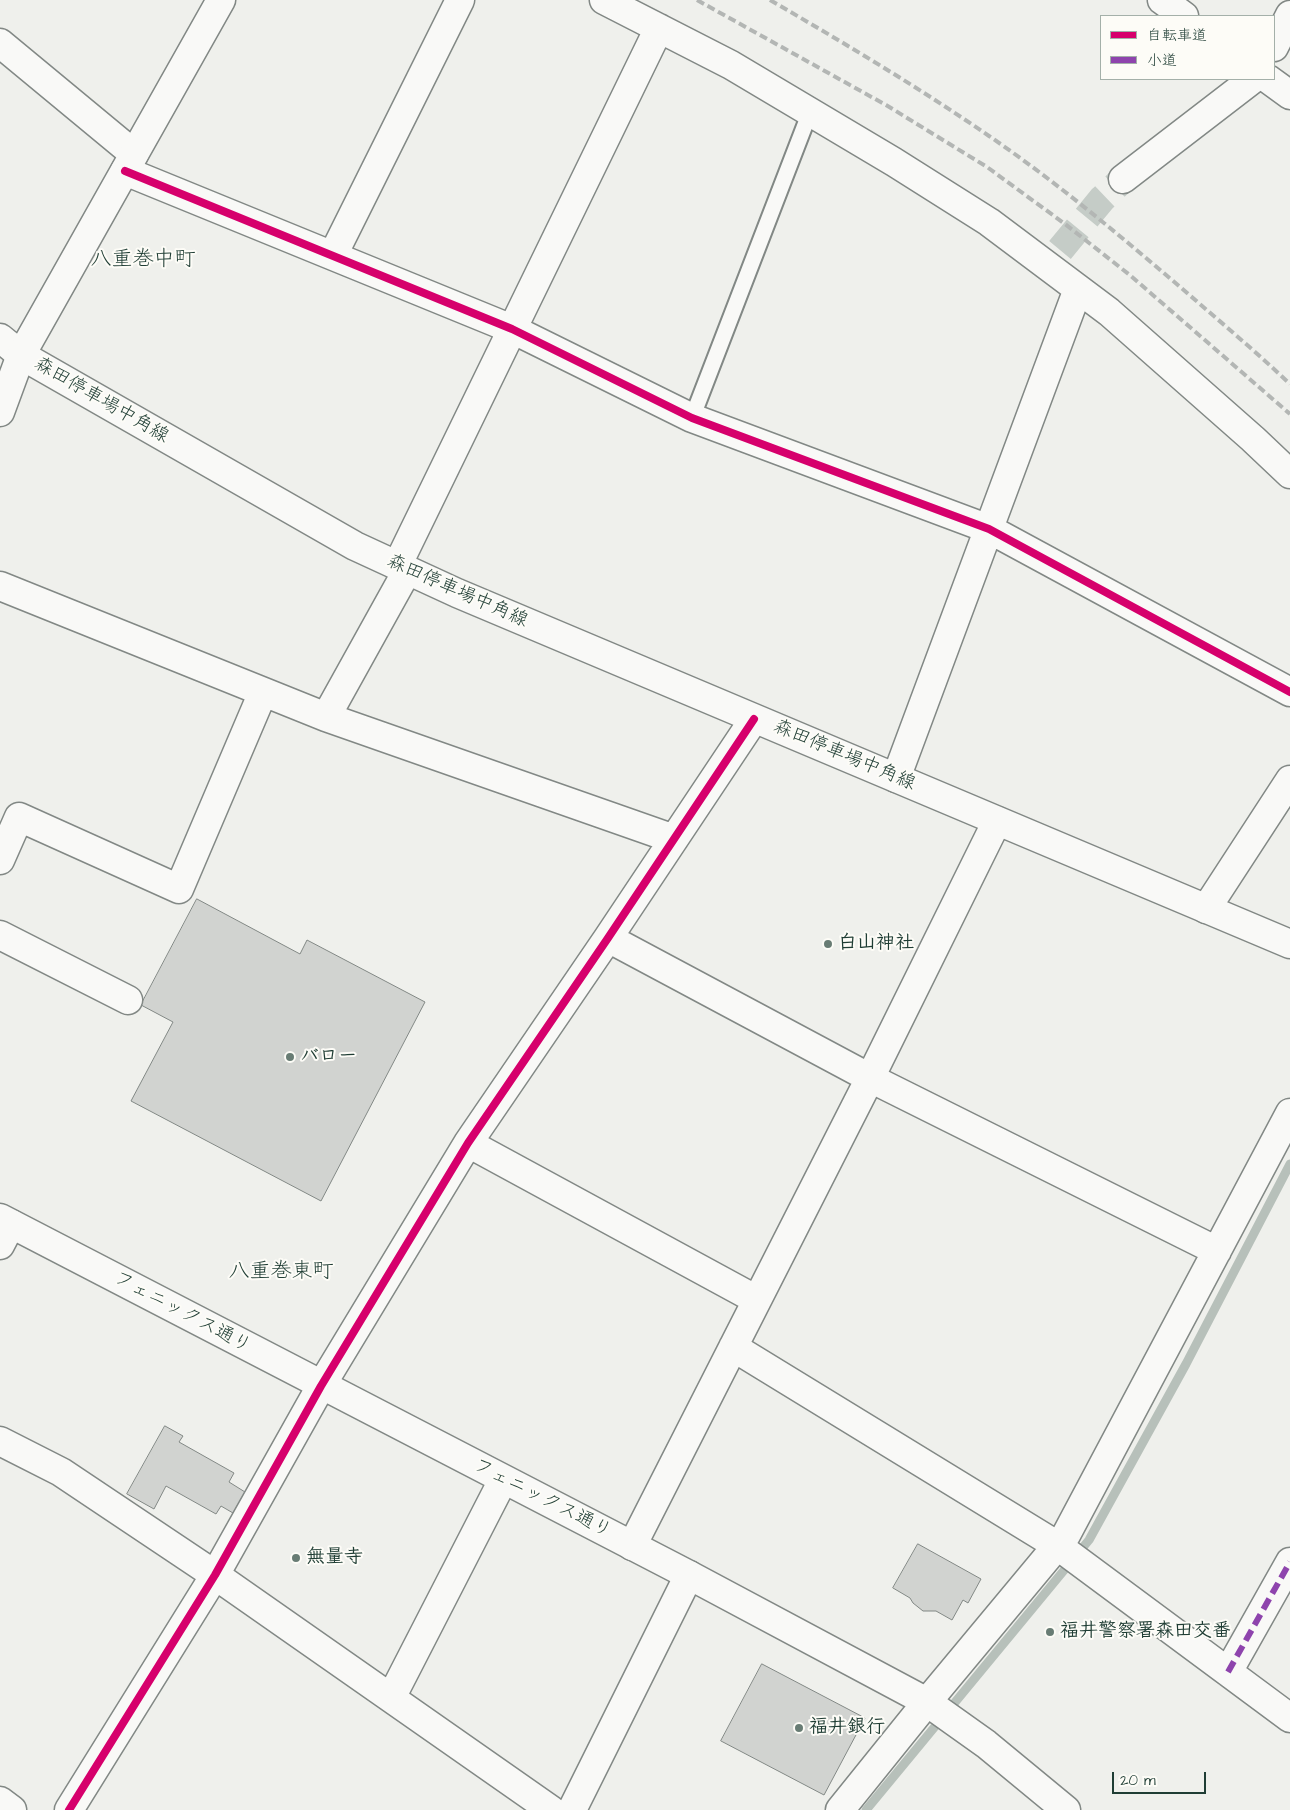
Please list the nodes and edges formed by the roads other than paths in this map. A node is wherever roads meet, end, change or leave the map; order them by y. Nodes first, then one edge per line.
1 (221, 0) edge
2 (460, 0) edge
3 (604, 0) edge
4 (1162, 0) edge
5 (1183, 15) edge
6 (1290, 15) edge
7 (659, 28) junction
8 (0, 43) edge
9 (1275, 45) edge
10 (1252, 80) edge
11 (1269, 80) edge
12 (1290, 95) edge
13 (810, 112) junction
14 (130, 162) junction
15 (1123, 179) tunnel mouth
16 (332, 255) junction
17 (1078, 289) junction
18 (512, 329) junction
19 (0, 338) edge
20 (21, 355) junction
21 (0, 412) edge
22 (692, 418) junction
23 (1290, 474) edge
24 (988, 530) junction
25 (402, 568) junction
26 (0, 586) edge
27 (264, 692) junction
28 (1290, 692) edge
29 (326, 717) junction
30 (754, 719) junction
31 (896, 778) junction
32 (1290, 780) edge
33 (997, 821) junction
34 (674, 839) junction
35 (0, 860) edge
36 (1206, 909) junction
37 (0, 935) edge
38 (608, 938) junction
39 (1290, 944) edge
40 (128, 1000) dead end
41 (870, 1078) junction
42 (1290, 1113) edge
43 (468, 1143) junction
44 (4, 1229) edge
45 (1217, 1251) junction
46 (757, 1300) junction
47 (733, 1347) junction
48 (322, 1386) junction
49 (0, 1441) edge
50 (503, 1480) junction
51 (632, 1546) junction
52 (1058, 1546) junction
53 (1290, 1562) edge
54 (215, 1575) junction
55 (689, 1575) junction
56 (1228, 1672) junction
57 (391, 1698) junction
58 (927, 1702) junction
59 (1290, 1718) edge
60 (0, 1801) edge
61 (12, 1810) edge
62 (69, 1810) edge
63 (550, 1810) edge
64 (572, 1810) edge
65 (840, 1810) edge
66 (1066, 1810) edge

1 - 14 street, 森田停車場中角線
2 - 16 street
3 - 7 street
4 - 5 street
6 - 9 street
7 - 13 street
7 - 18 street
8 - 14 street
10 - 15 street
11 - 12 street
13 - 17 street
13 - 22 lane
14 - 16 street
14 - 20 street, 森田停車場中角線
16 - 18 street
17 - 23 street
17 - 24 street
18 - 22 street
18 - 25 street
19 - 20 street
20 - 21 street
20 - 25 street, 森田停車場中角線
22 - 24 street
24 - 28 street
24 - 31 street
25 - 29 street
25 - 30 street, 森田停車場中角線
26 - 27 street
27 - 29 street
27 - 35 street
29 - 34 street
30 - 31 street, 森田停車場中角線
30 - 34 street
31 - 33 street, 森田停車場中角線
32 - 36 street
33 - 36 street, 森田停車場中角線
33 - 41 street
34 - 38 street
36 - 39 street, 森田停車場中角線
37 - 40 street
38 - 41 street
38 - 43 street
41 - 45 street
41 - 46 street
42 - 45 street
43 - 46 street
43 - 48 street
44 - 48 street, フェニックス通り
45 - 52 street
46 - 47 street
47 - 51 street
47 - 52 street
48 - 50 street, フェニックス通り
48 - 54 street
49 - 54 street
50 - 51 street, フェニックス通り
50 - 57 street
51 - 55 street, フェニックス通り
52 - 56 street
52 - 58 street
53 - 56 street
54 - 57 street
54 - 62 street
55 - 58 street, フェニックス通り
55 - 64 street
56 - 59 street
57 - 63 street
58 - 65 street
58 - 66 street, フェニックス通り
60 - 61 street

